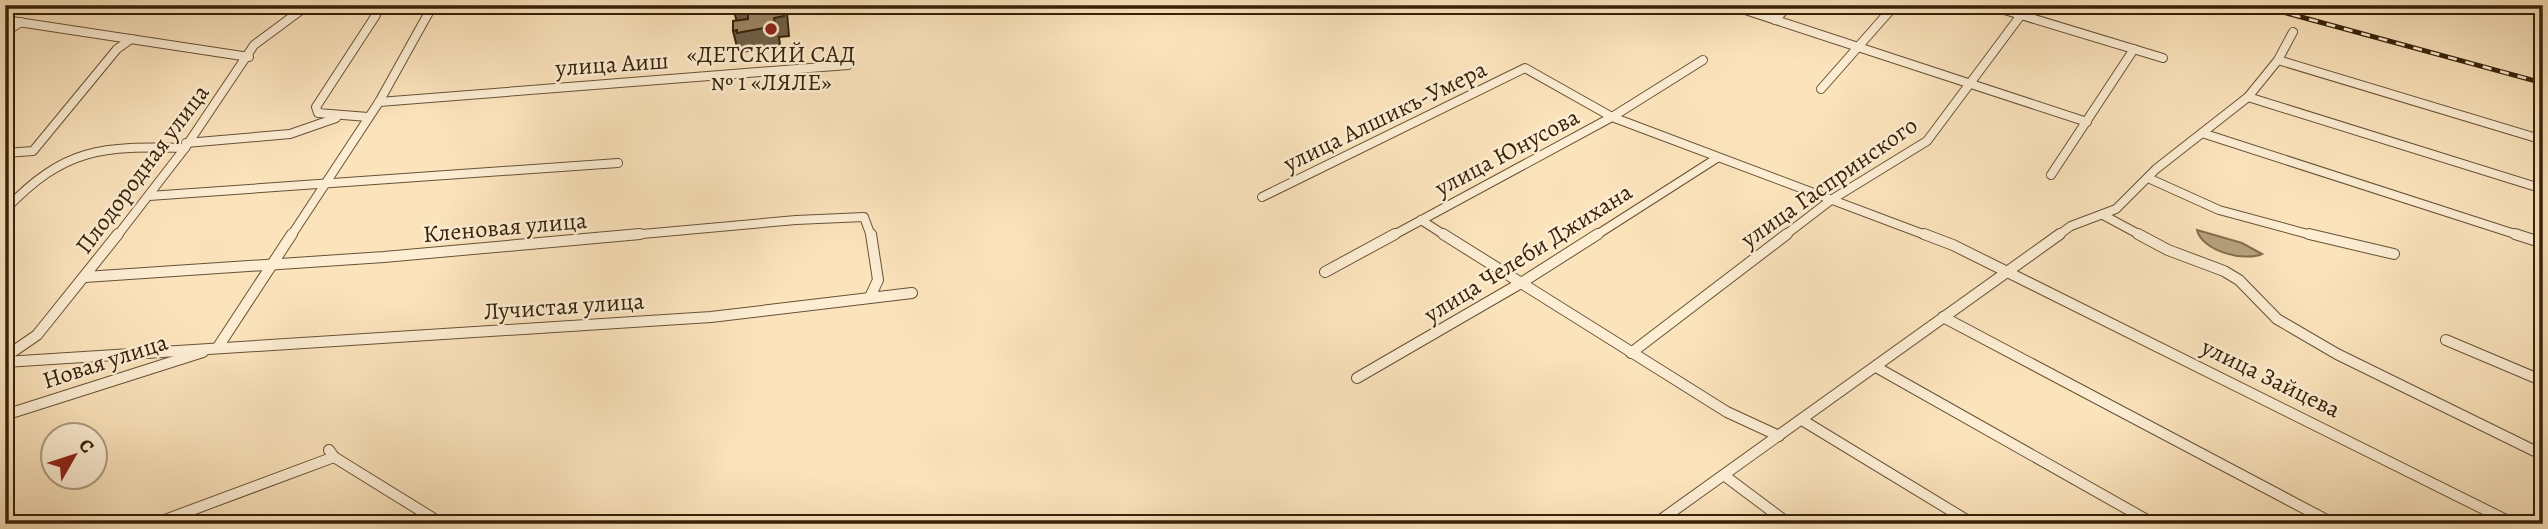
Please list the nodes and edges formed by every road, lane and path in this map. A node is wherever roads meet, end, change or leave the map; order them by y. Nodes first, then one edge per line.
1 (308, 5) edge
2 (355, 5) edge
3 (433, 5) edge
4 (1730, 5) edge
5 (1788, 5) edge
6 (1895, 5) edge
7 (1988, 5) edge
8 (2021, 15) junction
9 (5, 20) edge
10 (1775, 20) junction
11 (21, 22) junction
12 (5, 32) edge
13 (2293, 32) dead end
14 (131, 39) junction
15 (1859, 48) junction
16 (2134, 49) junction
17 (249, 57) junction
18 (2163, 58) dead end
19 (1703, 60) dead end
20 (2278, 60) junction
21 (848, 65) dead end
22 (1525, 68) joint
23 (1970, 84) junction
24 (1821, 89) dead end
25 (2248, 97) junction
26 (379, 102) junction
27 (341, 117) junction
28 (368, 117) junction
29 (1612, 117) junction
30 (2087, 122) junction
31 (2202, 133) junction
32 (2543, 140) edge
33 (186, 146) junction
34 (5, 153) edge
35 (1717, 158) junction
36 (618, 163) dead end
37 (2051, 175) dead end
38 (2148, 178) junction
39 (323, 185) junction
40 (2543, 190) edge
41 (149, 196) junction
42 (1262, 197) dead end
43 (1831, 200) junction
44 (5, 210) edge
45 (2103, 215) junction
46 (1421, 220) junction
47 (2543, 243) edge
48 (2394, 254) dead end
49 (272, 263) junction
50 (2008, 271) junction
51 (1325, 272) dead end
52 (85, 278) junction
53 (1521, 283) junction
54 (912, 293) dead end
55 (870, 297) junction
56 (1943, 317) junction
57 (2446, 340) dead end
58 (218, 347) junction
59 (1631, 353) junction
60 (5, 357) edge
61 (5, 362) edge
62 (1876, 367) junction
63 (1357, 378) dead end
64 (2543, 381) edge
65 (5, 415) edge
66 (1802, 421) junction
67 (1779, 436) junction
68 (2543, 455) edge
69 (1725, 476) junction
70 (441, 523) edge
71 (154, 524) edge
72 (1655, 524) edge
73 (1789, 524) edge
74 (1973, 524) edge
75 (2154, 524) edge
76 (2334, 524) edge
77 (2514, 524) edge

1 - 17 street, Плодородная улица
2 - 27 street
3 - 26 street
4 - 10 street
5 - 10 street
6 - 15 street
7 - 8 street
8 - 16 street
8 - 23 street, улица Гаспринского
9 - 11 street
10 - 15 street
11 - 12 street
11 - 14 street
13 - 20 street
14 - 17 street
14 - 34 street
15 - 23 street
15 - 24 street
16 - 18 street
16 - 30 street
17 - 33 street, Плодородная улица
19 - 29 street, улица Юнусова
20 - 25 street
20 - 32 street
21 - 26 street, улица Аиш
22 - 29 street, улица Зайцева
22 - 42 street, улица Алшикъ-Умера
23 - 30 street
23 - 43 street, улица Гаспринского
25 - 31 street
25 - 40 street
26 - 28 street
27 - 28 street
27 - 33 street
28 - 39 street
29 - 35 street, улица Зайцева
29 - 46 street, улица Юнусова
30 - 37 street
31 - 38 street
31 - 47 street
33 - 41 street, Плодородная улица
33 - 44 street
35 - 43 street, улица Зайцева
35 - 53 street, улица Челеби Джихана
36 - 39 street
38 - 45 street
38 - 48 street
39 - 41 street
39 - 49 street
41 - 52 street, Плодородная улица
43 - 50 street, улица Зайцева
43 - 59 street, улица Гаспринского
45 - 50 street
45 - 68 street
46 - 51 street, улица Юнусова
46 - 53 street
49 - 52 street, Кленовая улица
49 - 55 street, Кленовая улица
49 - 58 street
50 - 56 street
50 - 77 street, улица Зайцева
52 - 60 street, Плодородная улица
53 - 59 street
53 - 63 street, улица Челеби Джихана
54 - 55 street, Лучистая улица
55 - 58 street, Лучистая улица
56 - 62 street
56 - 76 street
57 - 64 street
58 - 61 street
58 - 65 street, Новая улица
59 - 67 street
62 - 66 street
62 - 75 street
66 - 67 street
66 - 74 street
67 - 69 street
69 - 72 street
69 - 73 street
70 - 71 street

